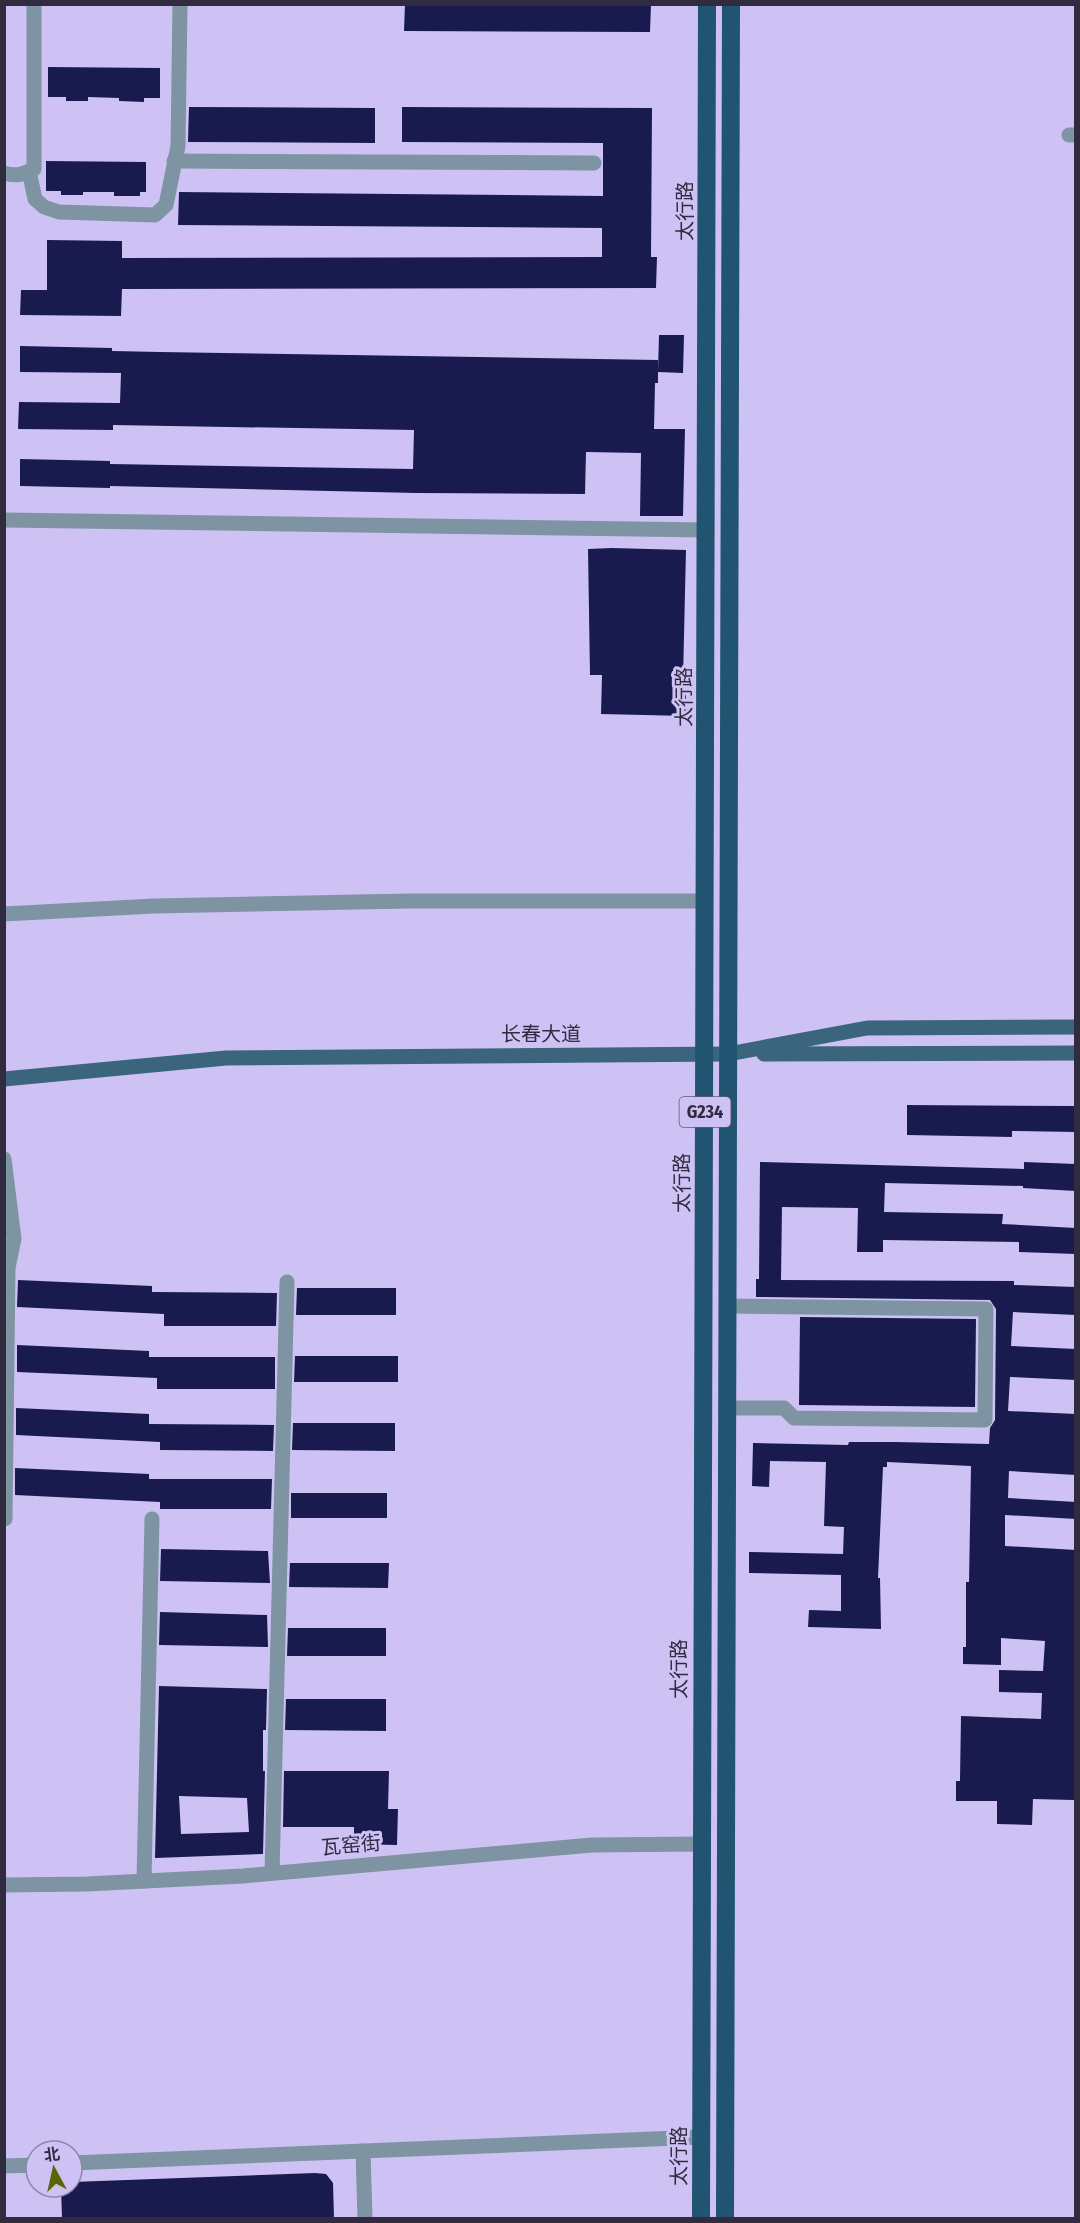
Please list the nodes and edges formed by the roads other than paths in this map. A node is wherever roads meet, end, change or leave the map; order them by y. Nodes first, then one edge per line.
1 (34, 4) edge
2 (180, 4) edge
3 (707, 4) edge
4 (731, 4) edge
5 (174, 162) junction
6 (594, 163) dead end
7 (29, 171) junction
8 (4, 173) edge
9 (4, 520) edge
10 (707, 530) junction
11 (705, 901) junction
12 (4, 914) edge
13 (1076, 1027) edge
14 (1076, 1053) edge
15 (705, 1054) junction
16 (728, 1054) junction
17 (4, 1079) edge
18 (4, 1160) edge
19 (287, 1282) dead end
20 (727, 1306) junction
21 (726, 1407) junction
22 (4, 1519) edge
23 (153, 1519) dead end
24 (701, 1844) junction
25 (272, 1873) junction
26 (144, 1881) junction
27 (4, 1885) edge
28 (701, 2137) junction
29 (363, 2151) junction
30 (84, 2163) edge
31 (24, 2165) edge
32 (4, 2166) edge
33 (365, 2218) edge
34 (701, 2218) edge
35 (724, 2218) edge

1 - 7 street
2 - 5 street
3 - 10 highway, 太行路 / G234
4 - 16 highway, G234
5 - 6 street
5 - 7 street
7 - 8 street
9 - 10 street
10 - 11 highway, 太行路 / G234
11 - 12 street
11 - 15 highway, 太行路 / G234
13 - 16 main road, 长春大道
14 - 16 main road
15 - 16 main road, 长春大道
15 - 17 main road, 长春大道
15 - 24 highway, 太行路 / G234
16 - 20 highway, G234
18 - 22 street
19 - 25 street
20 - 21 highway, G234
20 - 21 street
21 - 35 highway, G234
23 - 26 street
24 - 25 street, 瓦窑街
24 - 28 highway, 太行路 / G234
25 - 26 street, 瓦窑街
26 - 27 street, 瓦窑街
28 - 29 street
28 - 34 highway, 太行路 / G234
29 - 30 street
29 - 33 street
31 - 32 street

